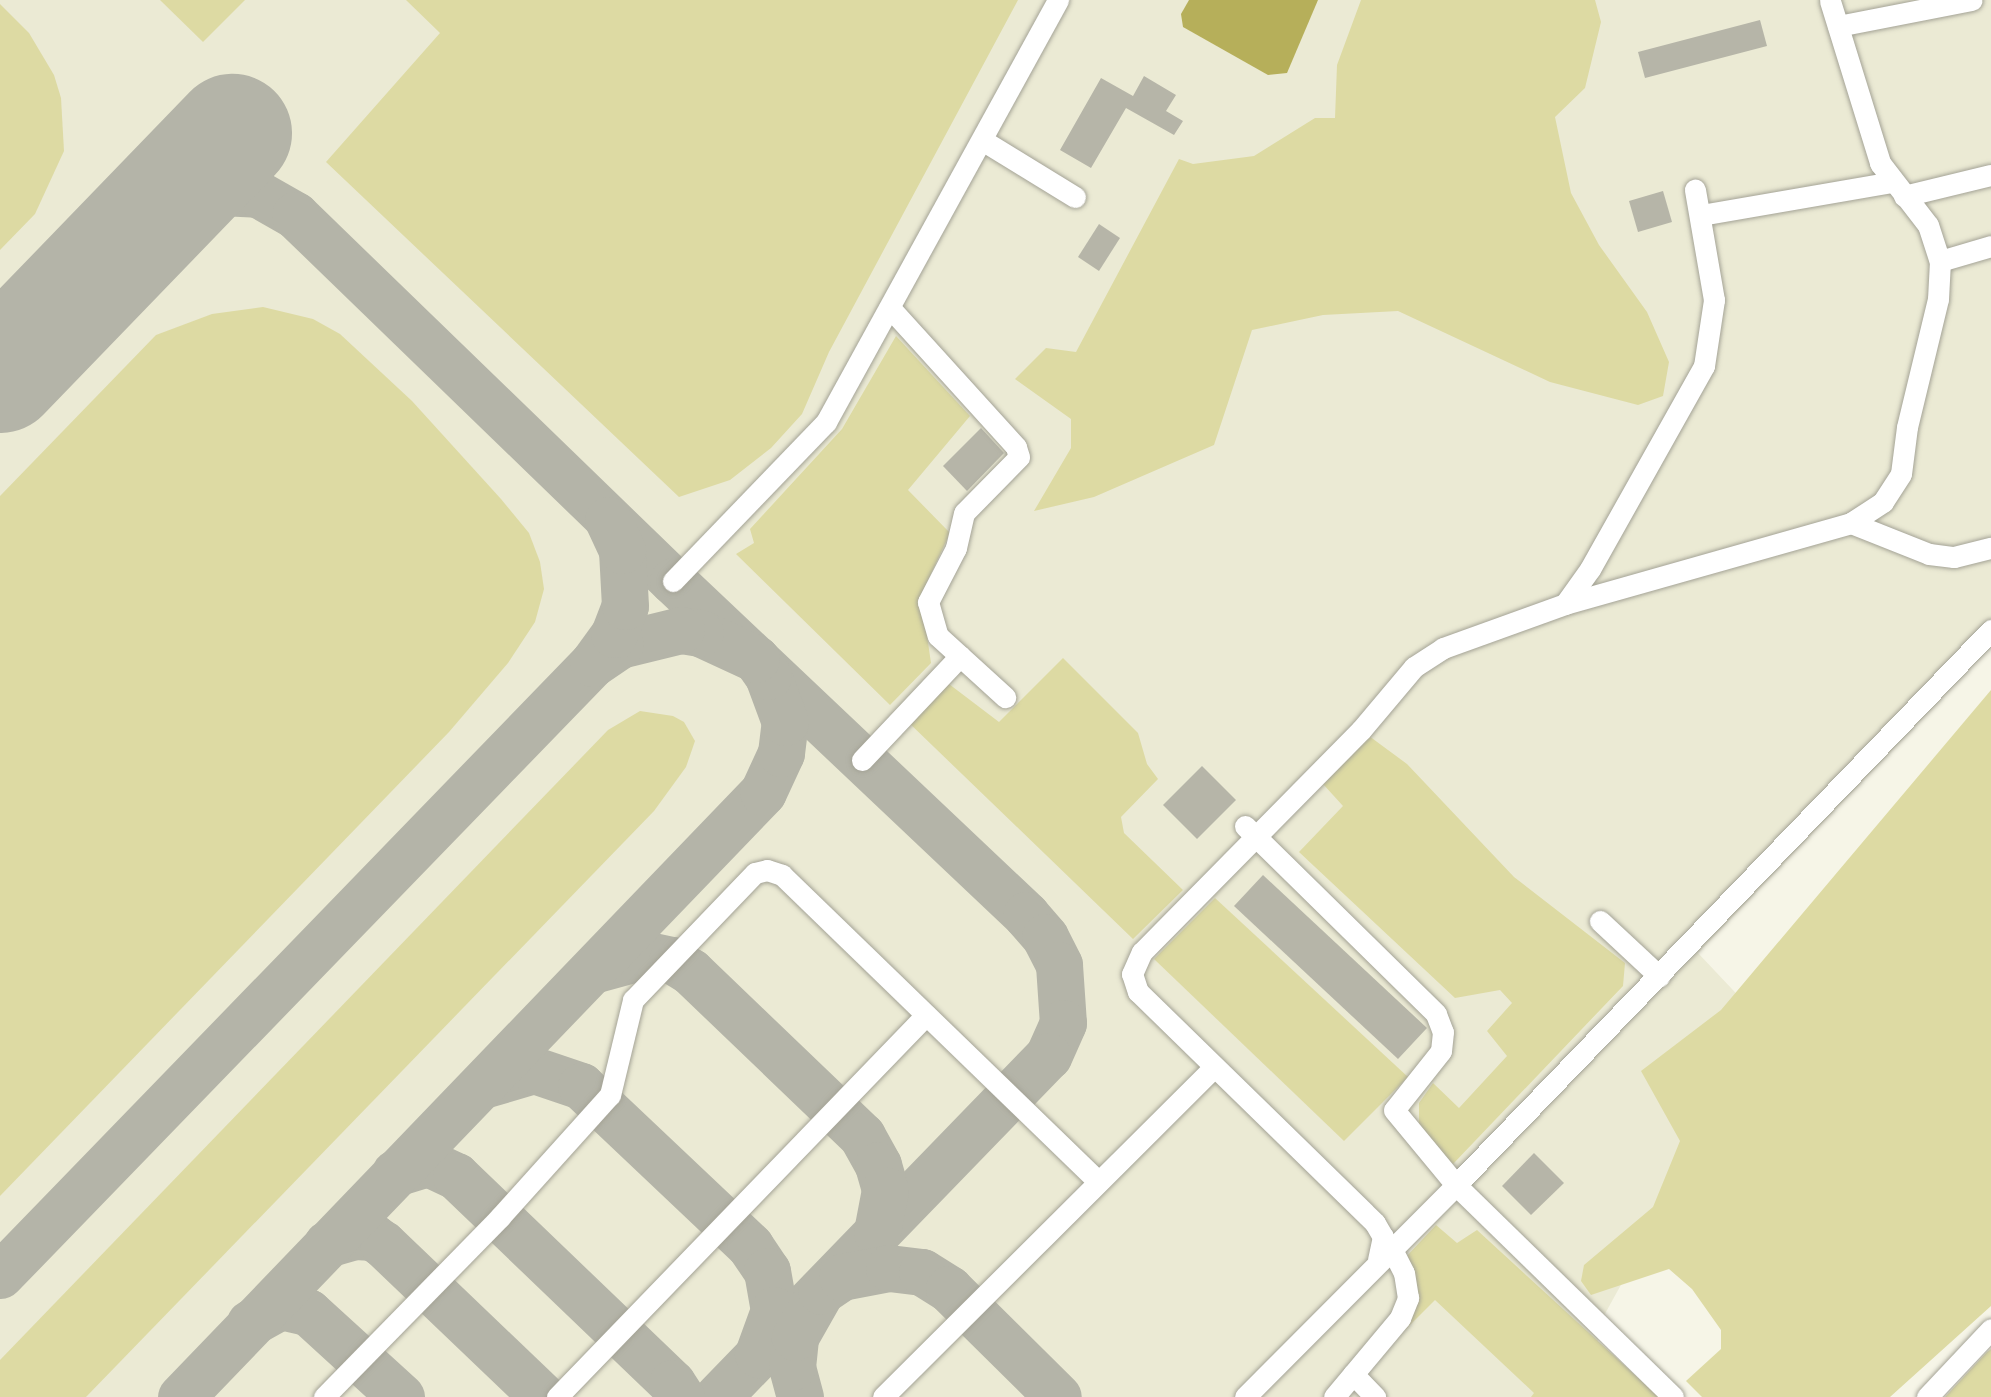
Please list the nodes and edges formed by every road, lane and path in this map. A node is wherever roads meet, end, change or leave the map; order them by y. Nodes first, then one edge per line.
1 (1059, 0) edge
2 (1972, 0) edge
3 (1830, 1) edge
4 (1838, 26) junction
5 (982, 141) junction
6 (1991, 176) edge
7 (1898, 189) junction
8 (1695, 190) dead end
9 (1075, 197) dead end
10 (1701, 215) junction
11 (1991, 246) edge
12 (1940, 261) junction
13 (891, 309) junction
14 (1851, 523) junction
15 (1991, 548) edge
16 (673, 581) dead end
17 (1565, 604) junction
18 (1991, 630) edge
19 (960, 656) junction
20 (1005, 697) dead end
21 (862, 760) dead end
22 (1251, 832) junction
23 (1600, 921) dead end
24 (1659, 976) junction
25 (926, 1015) junction
26 (1214, 1067) junction
27 (1097, 1180) junction
28 (1456, 1185) junction
29 (1384, 1254) junction
30 (1991, 1329) edge
31 (1353, 1374) junction
32 (324, 1397) edge
33 (557, 1397) edge
34 (883, 1397) edge
35 (1245, 1397) edge
36 (1334, 1397) edge
37 (1375, 1397) edge
38 (1673, 1397) edge
39 (1927, 1397) edge

1 - 5 street
2 - 4 street
3 - 4 street
4 - 7 street
5 - 9 street
5 - 13 street
6 - 7 street
7 - 10 street
7 - 12 street
8 - 10 street
10 - 17 street
11 - 12 street
12 - 14 street
13 - 16 street
13 - 19 street
14 - 15 street
14 - 17 street
17 - 22 street
18 - 24 street
19 - 20 street
19 - 21 street
22 - 26 street
22 - 28 street
23 - 24 street
24 - 28 street
25 - 27 street
25 - 32 street
25 - 33 street
26 - 27 street
26 - 29 street
27 - 34 street
28 - 29 street
28 - 38 street
29 - 31 street
29 - 35 street
30 - 39 street
31 - 36 street
31 - 37 street

